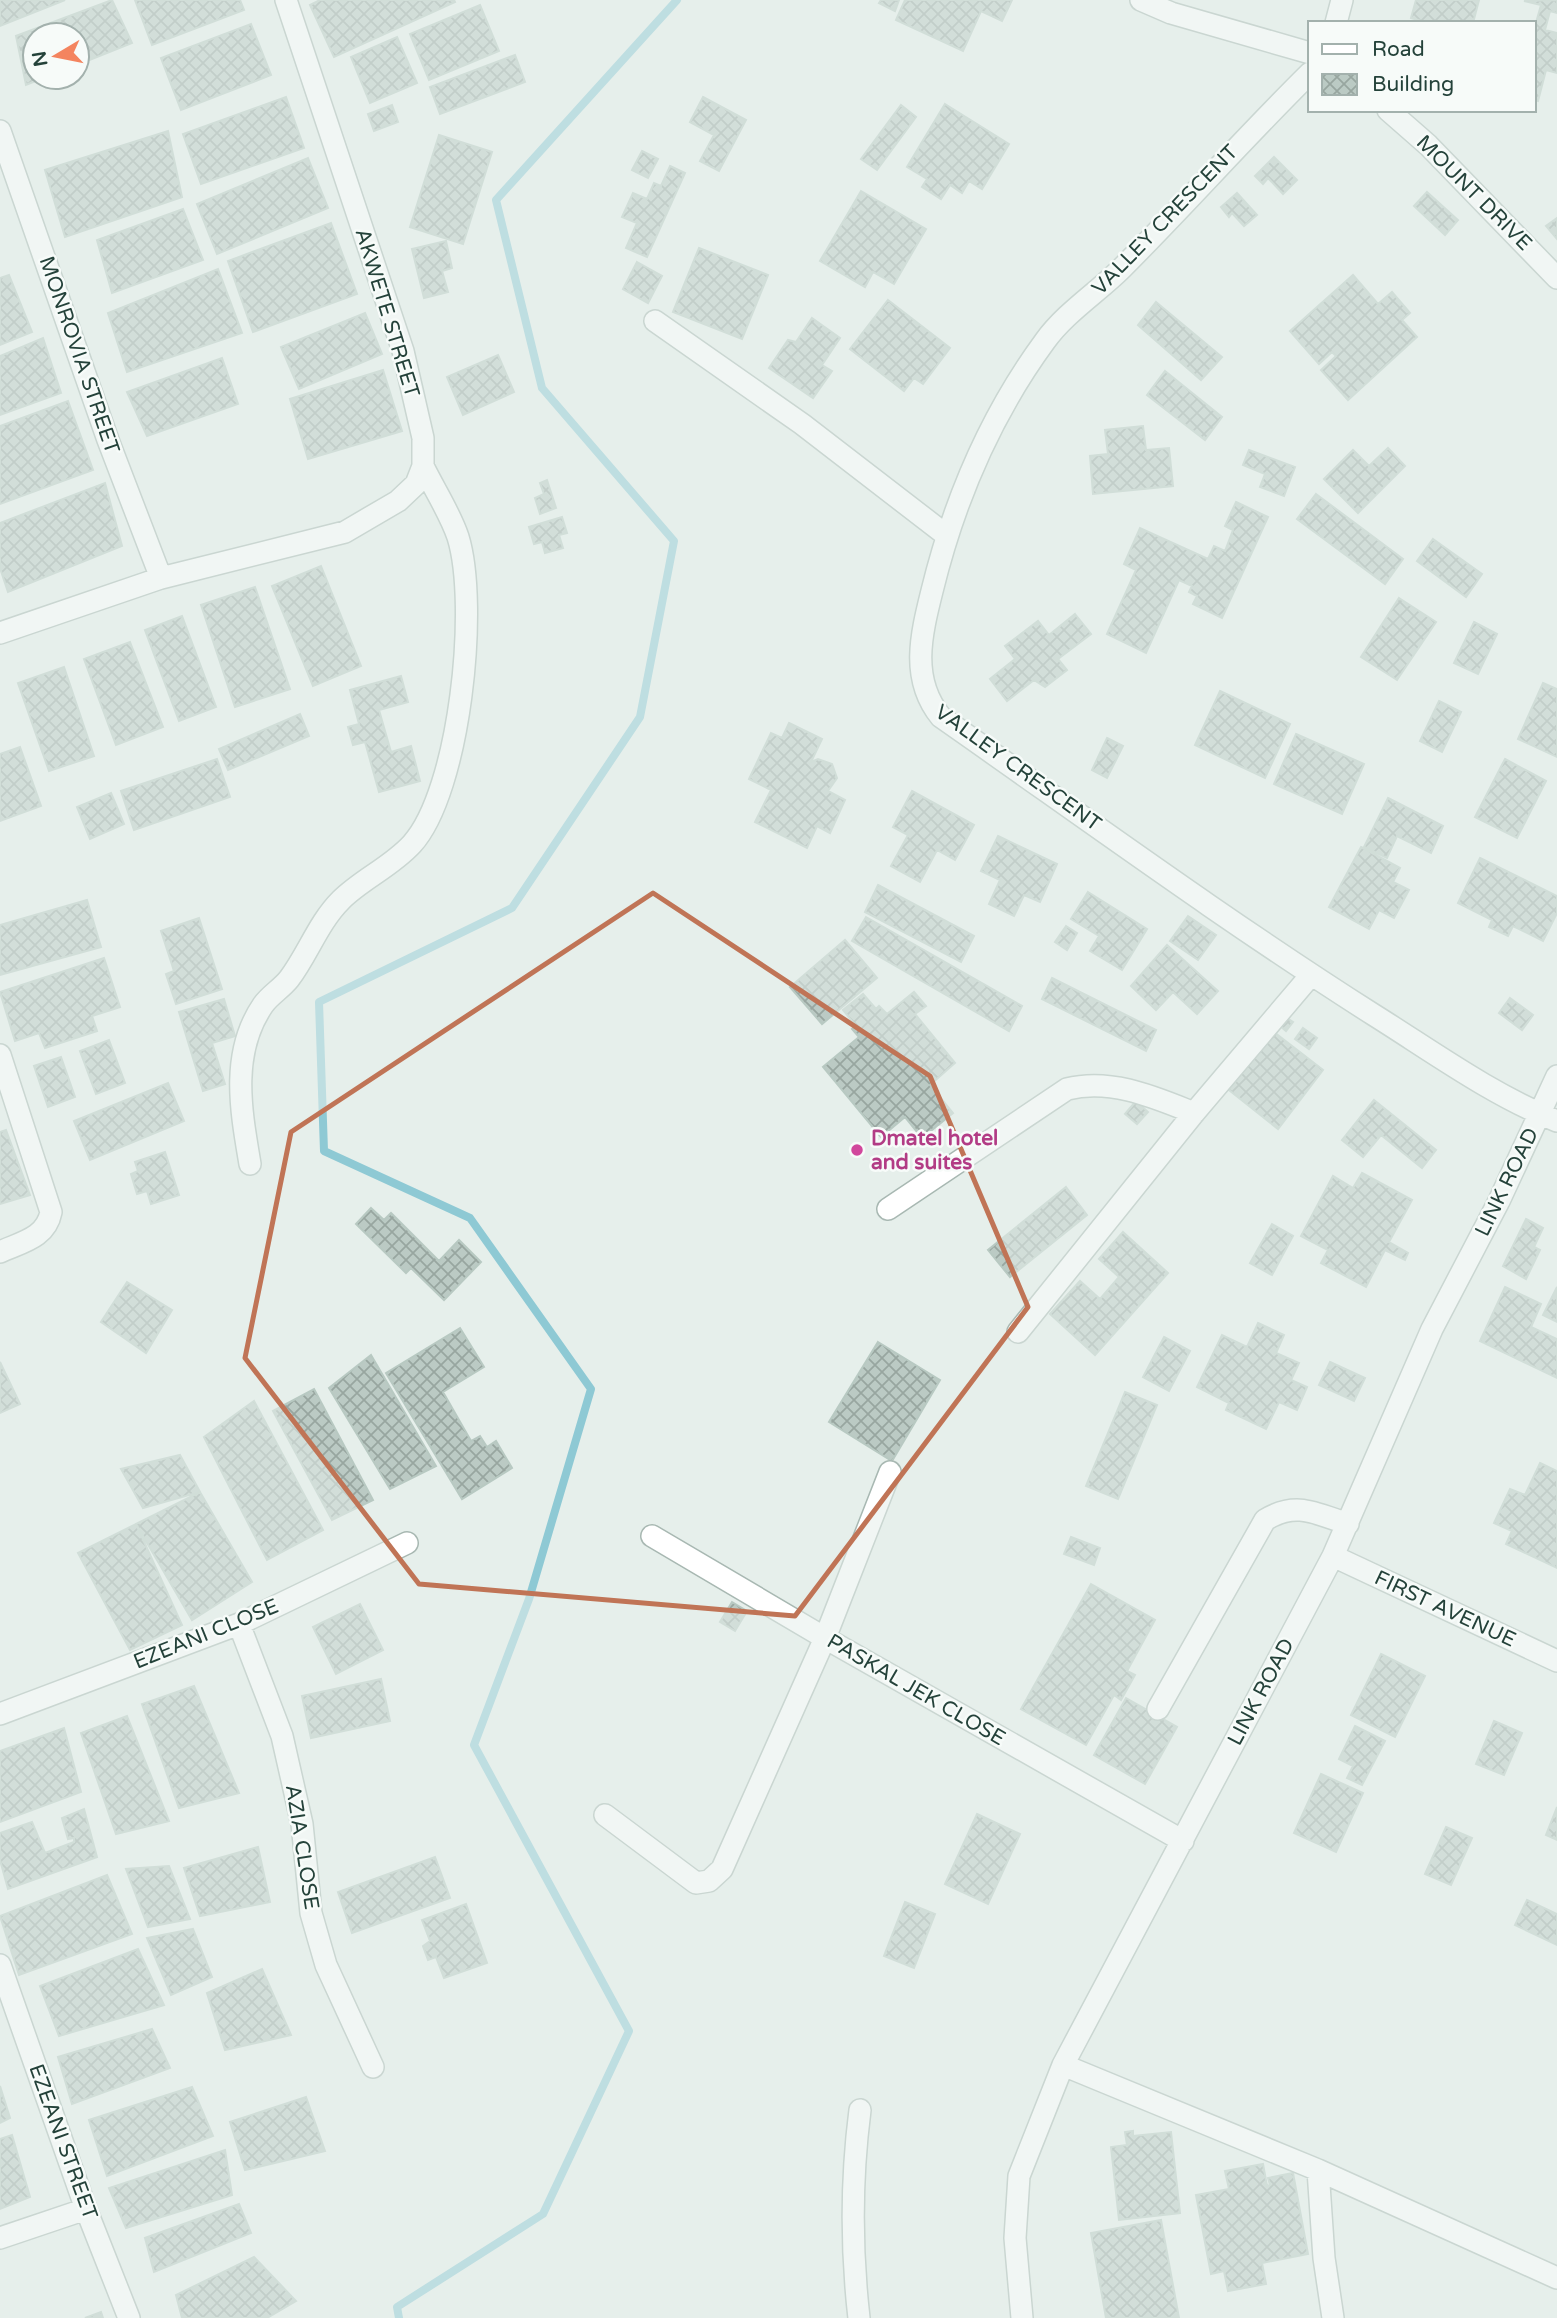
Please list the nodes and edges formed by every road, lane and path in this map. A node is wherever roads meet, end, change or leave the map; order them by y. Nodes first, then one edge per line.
1 (286, 0) edge
2 (1141, 0) edge
3 (1342, 0) edge
4 (1337, 21) edge
5 (1308, 52) edge
6 (1308, 75) edge
7 (1390, 112) edge
8 (0, 131) edge
9 (1557, 278) edge
10 (655, 321) dead end
11 (423, 466) junction
12 (946, 536) junction
13 (161, 578) junction
14 (0, 633) edge
15 (1311, 975) junction
16 (0, 1055) edge
17 (1557, 1076) edge
18 (1194, 1113) junction
19 (1549, 1118) edge
20 (250, 1164) dead end
21 (888, 1209) dead end
22 (0, 1252) edge
23 (1018, 1332) dead end
24 (890, 1472) dead end
25 (1348, 1524) junction
26 (652, 1536) dead end
27 (407, 1543) dead end
28 (1333, 1556) junction
29 (239, 1624) junction
30 (825, 1638) junction
31 (1557, 1661) edge
32 (1158, 1709) dead end
33 (0, 1714) edge
34 (606, 1815) dead end
35 (1183, 1841) junction
36 (0, 1965) edge
37 (1063, 2065) junction
38 (373, 2067) dead end
39 (860, 2110) dead end
40 (1318, 2170) junction
41 (86, 2209) junction
42 (0, 2238) edge
43 (1557, 2278) edge
44 (129, 2318) edge
45 (859, 2318) edge
46 (1022, 2318) edge
47 (1333, 2318) edge

1 - 11 street, AKWETE STREET
2 - 5 street
3 - 4 street
6 - 12 street, VALLEY CRESCENT
7 - 9 street, MOUNT DRIVE
8 - 13 street, MONROVIA STREET
10 - 12 street
11 - 13 street
11 - 20 street
12 - 15 street, VALLEY CRESCENT
13 - 14 street
15 - 18 street
15 - 19 street, VALLEY CRESCENT
16 - 22 street
17 - 19 street, LINK ROAD
18 - 21 street
18 - 23 street
19 - 25 street, LINK ROAD
24 - 30 street
25 - 28 street, LINK ROAD
25 - 32 street
26 - 30 street, PASKAL JEK CLOSE
27 - 29 street, EZEANI CLOSE
28 - 31 street, FIRST AVENUE
28 - 35 street, LINK ROAD
29 - 33 street, EZEANI CLOSE
29 - 38 street, AZIA CLOSE
30 - 34 street
30 - 35 street, PASKAL JEK CLOSE
35 - 37 street, LINK ROAD
36 - 41 street, EZEANI STREET
37 - 40 street
37 - 46 street, LINK ROAD
39 - 45 street
40 - 43 street
40 - 47 street
41 - 42 street
41 - 44 street, EZEANI STREET

